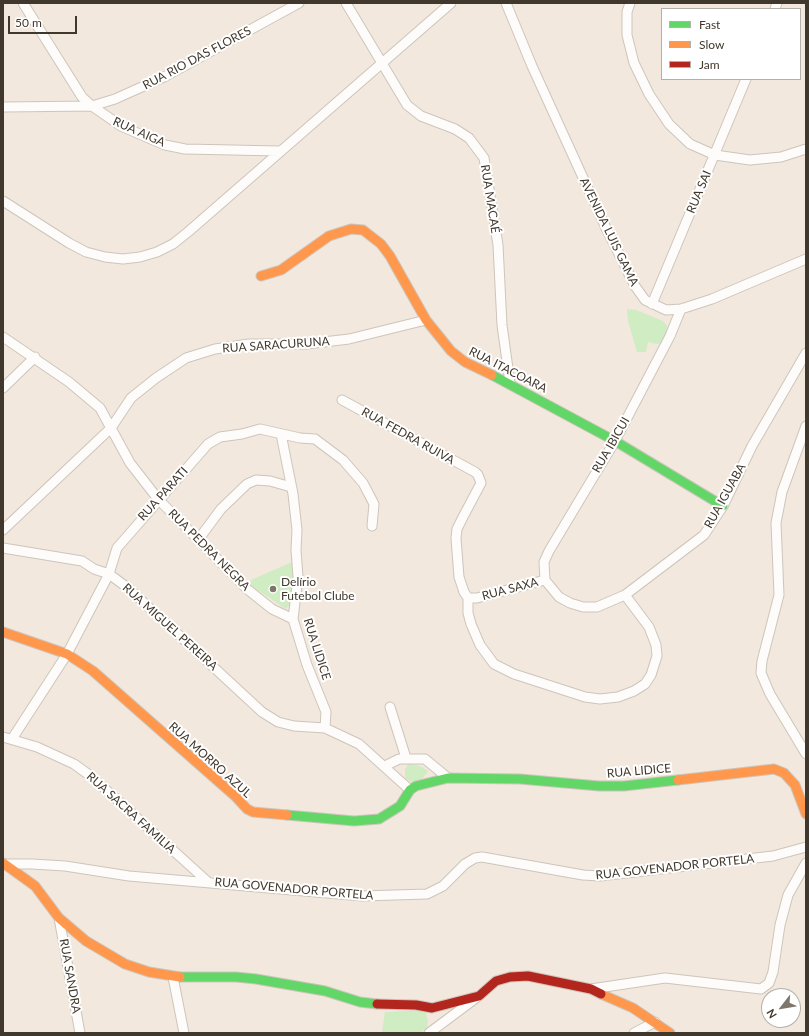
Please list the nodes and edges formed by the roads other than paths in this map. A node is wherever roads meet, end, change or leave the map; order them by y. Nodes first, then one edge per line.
1 (23, 3) edge
2 (299, 3) edge
3 (346, 3) edge
4 (451, 3) edge
5 (506, 3) edge
6 (630, 3) edge
7 (382, 63) junction
8 (746, 80) edge
9 (92, 106) junction
10 (3, 107) edge
11 (806, 149) edge
12 (279, 151) junction
13 (715, 155) junction
14 (3, 201) edge
15 (806, 259) edge
16 (261, 276) dead end
17 (652, 304) junction
18 (681, 309) junction
19 (426, 320) junction
20 (3, 338) edge
21 (806, 353) edge
22 (35, 357) junction
23 (510, 383) junction
24 (3, 388) edge
25 (342, 400) dead end
26 (806, 426) edge
27 (111, 428) junction
28 (281, 434) junction
29 (614, 441) junction
30 (475, 472) joint
31 (291, 487) junction
32 (158, 499) junction
33 (723, 506) junction
34 (372, 526) dead end
35 (3, 530) edge
36 (198, 540) junction
37 (3, 548) edge
38 (109, 574) junction
39 (545, 580) junction
40 (625, 595) junction
41 (468, 598) junction
42 (293, 619) junction
43 (3, 632) edge
44 (67, 654) junction
45 (390, 707) dead end
46 (325, 728) junction
47 (8, 738) edge
48 (806, 754) edge
49 (406, 758) junction
50 (386, 766) junction
51 (448, 778) junction
52 (413, 788) junction
53 (806, 814) edge
54 (806, 847) edge
55 (806, 863) edge
56 (5, 864) edge
57 (208, 882) junction
58 (59, 918) junction
59 (173, 977) junction
60 (591, 989) junction
61 (479, 996) junction
62 (655, 1022) junction
63 (80, 1033) edge
64 (184, 1033) edge
65 (429, 1033) edge
66 (634, 1033) edge
67 (670, 1033) edge

1 - 9 street, RUA AIGA
2 - 9 street, RUA RIO DAS FLORES
3 - 7 street, RUA MACAÉ
4 - 7 street
5 - 17 street, AVENIDA LUIS GAMA
6 - 13 street
7 - 12 street
7 - 23 street, RUA MACAÉ
8 - 13 street, RUA SAI
9 - 10 street
9 - 12 street, RUA AIGA
11 - 13 street
12 - 14 street
13 - 17 street, RUA SAI
15 - 18 street, AVENIDA LUIS GAMA
16 - 19 street, RUA ITACOARA
17 - 18 street, AVENIDA LUIS GAMA
18 - 29 street, RUA IBICUI
19 - 23 street, RUA ITACOARA
19 - 27 street, RUA SARACURUNA
20 - 22 street, RUA PEDRA NEGRA
21 - 33 street, RUA IGUABA
22 - 24 street
22 - 27 street, RUA PEDRA NEGRA
23 - 29 street, RUA ITACOARA
25 - 30 street, RUA FEDRA RUIVA
26 - 48 street
27 - 32 street, RUA PEDRA NEGRA
27 - 35 street, RUA SARACURUNA
28 - 31 street, RUA LIDICE
28 - 32 street, RUA PARATI
28 - 34 street, RUA PARATI
29 - 33 street, RUA ITACOARA
29 - 39 street, RUA IBICUI
30 - 41 street, RUA SAXA
31 - 36 street
31 - 42 street, RUA LIDICE
32 - 36 street, RUA PEDRA NEGRA
32 - 38 street, RUA PARATI
33 - 40 street, RUA IGUABA
36 - 42 street, RUA PEDRA NEGRA
37 - 38 street, RUA MIGUEL PEREIRA
38 - 44 street, RUA PARATI
38 - 46 street, RUA MIGUEL PEREIRA
39 - 40 street, RUA IGUABA
39 - 41 street, RUA SAXA
40 - 41 street
42 - 46 street, RUA LIDICE
43 - 44 street, RUA MORRO AZUL
44 - 47 street, RUA PARATI
44 - 52 street, RUA MORRO AZUL
45 - 49 street
46 - 50 street
47 - 57 street, RUA SACRA FAMILIA
49 - 50 street
49 - 51 street
50 - 52 street
51 - 52 street, RUA LIDICE
51 - 53 street, RUA LIDICE
54 - 57 street, RUA GOVENADOR PORTELA
55 - 60 street
56 - 57 street, RUA GOVENADOR PORTELA
56 - 58 street
58 - 59 street
58 - 63 street, RUA SANDRA
59 - 61 street
59 - 64 street
60 - 61 street
60 - 62 street
61 - 65 street
62 - 66 street
62 - 67 street

